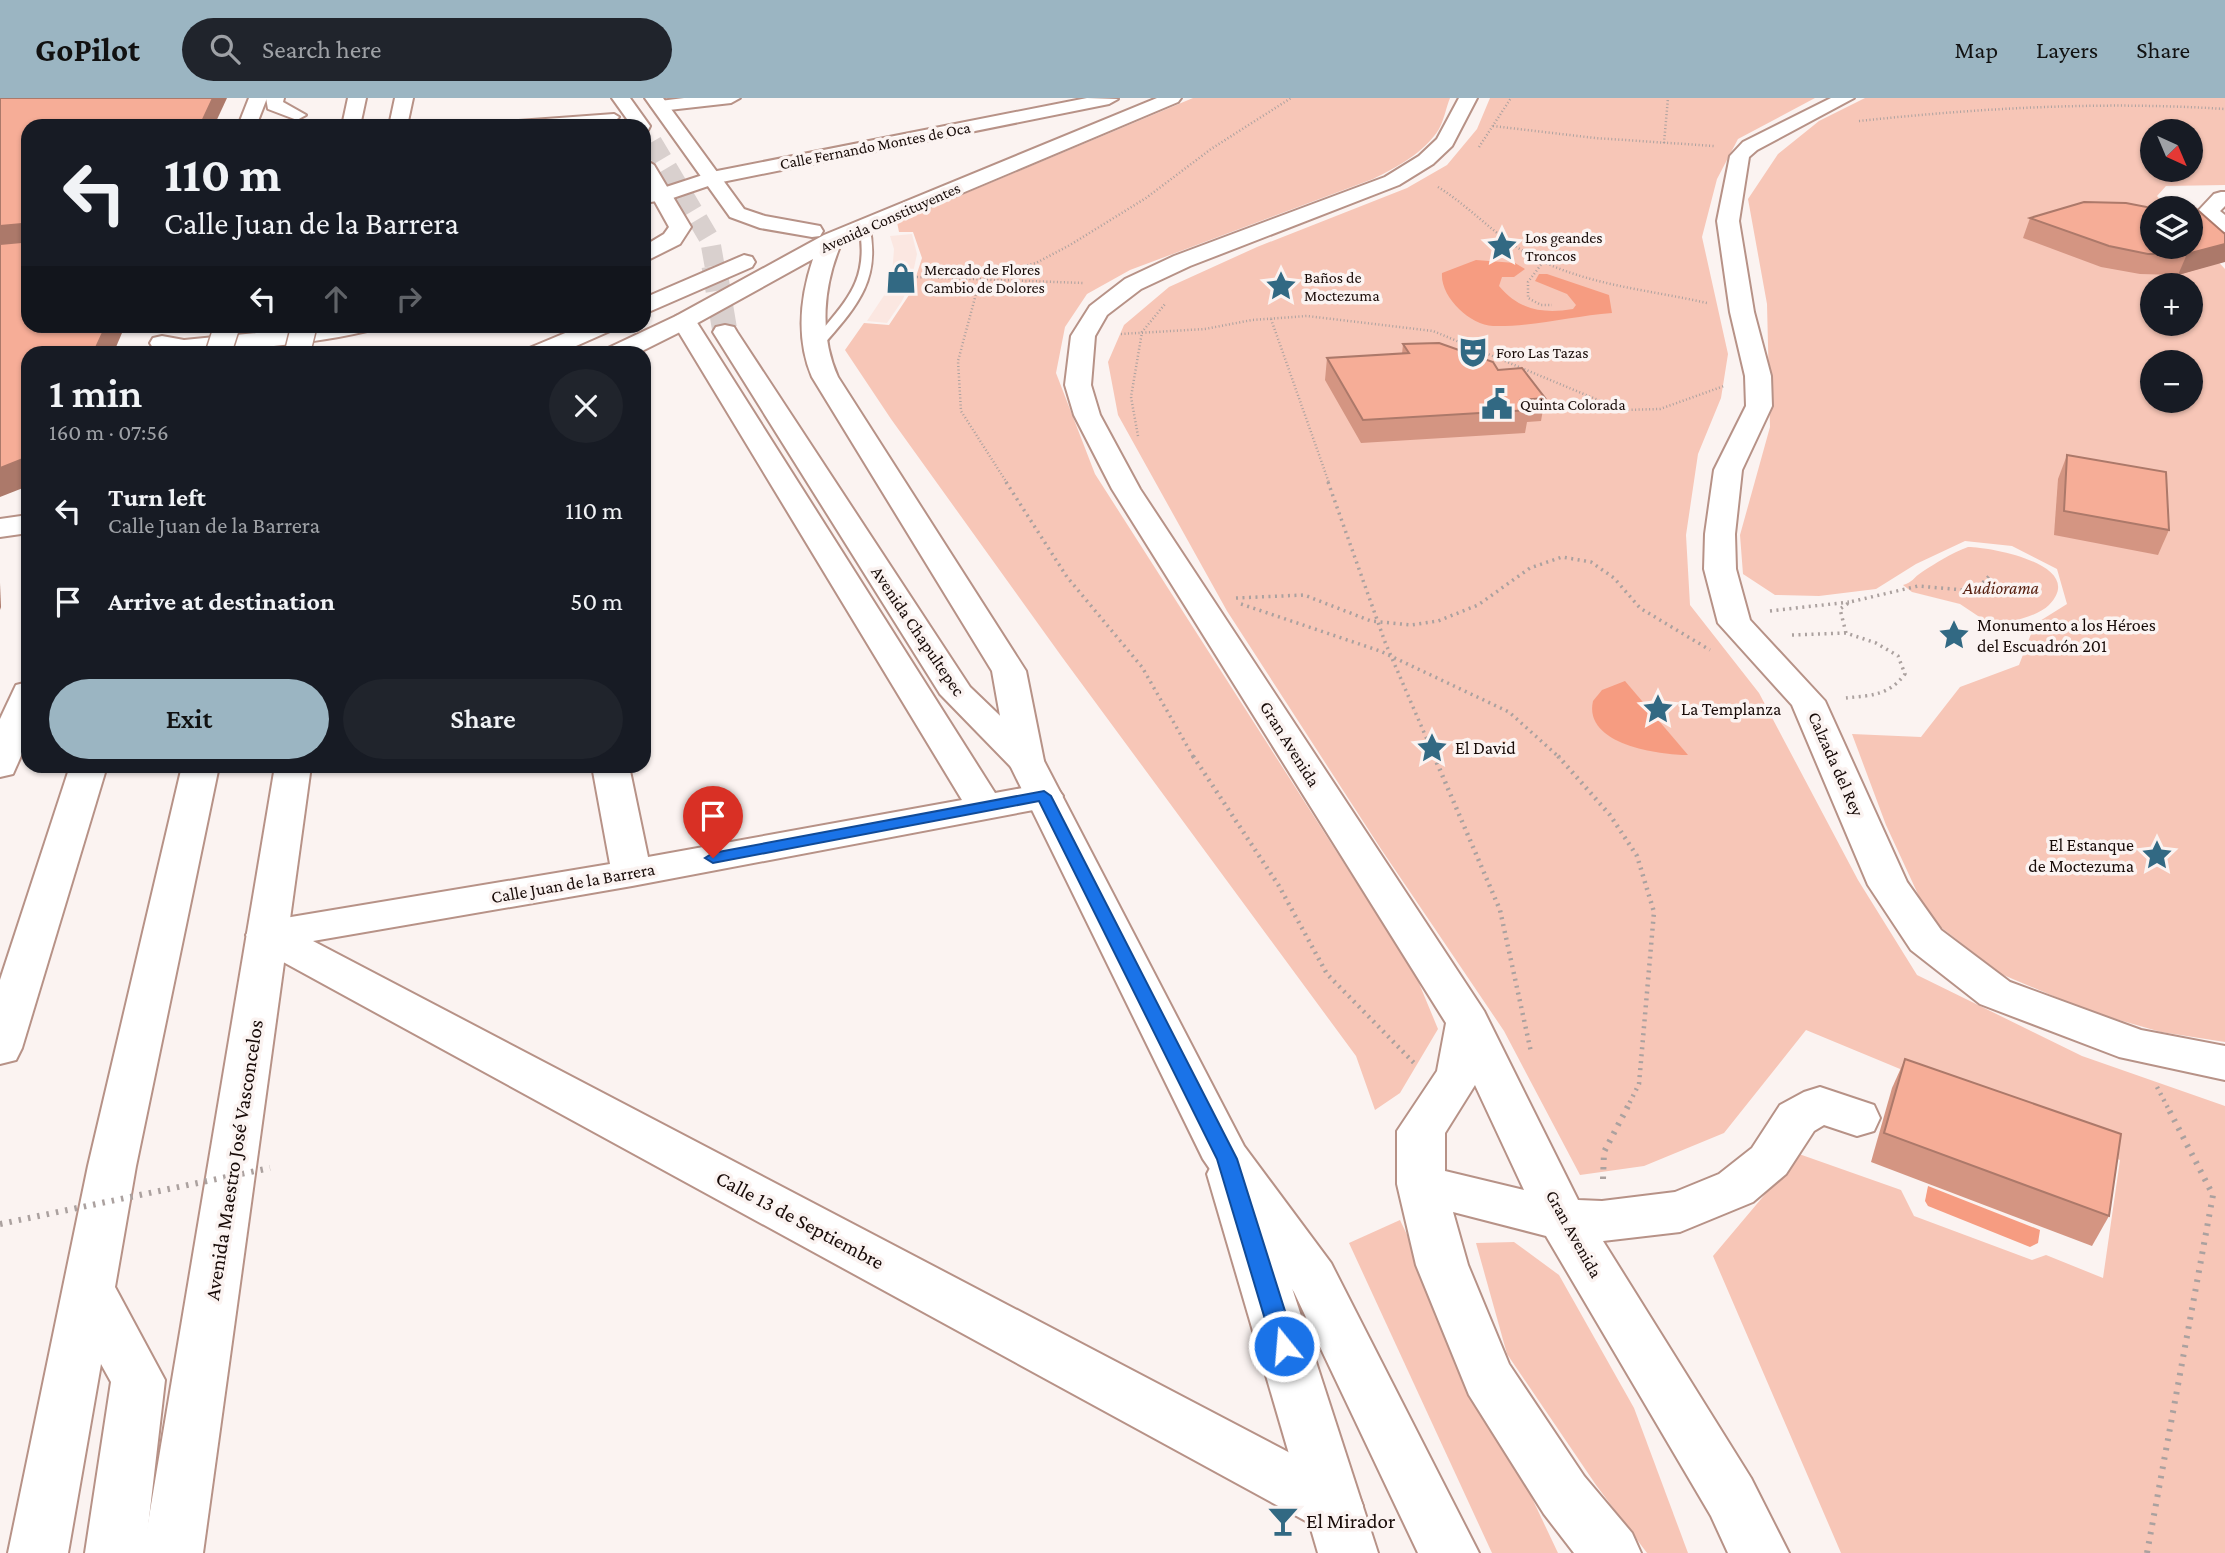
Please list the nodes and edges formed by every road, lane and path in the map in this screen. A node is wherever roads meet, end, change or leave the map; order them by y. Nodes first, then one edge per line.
1 (258, 98) edge
2 (275, 98) edge
3 (357, 98) edge
4 (404, 98) edge
5 (601, 98) edge
6 (621, 98) edge
7 (731, 98) edge
8 (1172, 98) edge
9 (1511, 98) edge
10 (1668, 98) edge
11 (1845, 98) edge
12 (1116, 100) edge
13 (657, 102) edge
14 (2225, 109) edge
15 (1462, 110) edge
16 (297, 113) edge
17 (250, 119) edge
18 (352, 119) edge
19 (400, 119) edge
20 (614, 119) edge
21 (636, 119) tunnel mouth
22 (1850, 122) dead end
23 (1494, 126) junction
24 (1664, 143) junction
25 (1750, 146) junction
26 (1474, 154) dead end
27 (651, 164) edge
28 (711, 176) junction
29 (1443, 180) dead end
30 (653, 196) edge
31 (2225, 198) edge
32 (864, 225) junction
33 (2225, 226) edge
34 (822, 235) junction
35 (651, 251) edge
36 (1543, 262) junction
37 (867, 275) junction
38 (1133, 284) junction
39 (1172, 299) dead end
40 (651, 304) edge
41 (1552, 304) dead end
42 (1742, 312) junction
43 (1271, 319) junction
44 (684, 321) junction
45 (725, 332) tunnel mouth
46 (1142, 332) junction
47 (329, 333) edge
48 (585, 333) edge
49 (1083, 336) junction
50 (163, 341) edge
51 (180, 346) edge
52 (194, 346) edge
53 (555, 346) edge
54 (632, 346) edge
55 (814, 348) junction
56 (1758, 376) junction
57 (1138, 436) dead end
58 (21, 525) edge
59 (0, 528) edge
60 (1992, 574) dead end
61 (1850, 602) junction
62 (1378, 622) junction
63 (1846, 633) junction
64 (1748, 635) junction
65 (1391, 657) junction
66 (1808, 701) junction
67 (21, 710) edge
68 (0, 765) edge
69 (87, 773) edge
70 (199, 773) edge
71 (292, 773) edge
72 (611, 773) edge
73 (1035, 778) junction
74 (985, 807) junction
75 (632, 873) junction
76 (267, 935) junction
77 (1468, 1021) junction
78 (2135, 1045) junction
79 (0, 1048) edge
80 (1532, 1056) dead end
81 (2225, 1063) edge
82 (1857, 1118) dead end
83 (1227, 1159) junction
84 (270, 1168) dead end
85 (1421, 1184) junction
86 (1583, 1221) junction
87 (0, 1224) edge
88 (89, 1290) junction
89 (1341, 1529) edge
90 (38, 1553) edge
91 (116, 1553) edge
92 (173, 1553) edge
93 (1449, 1553) edge
94 (1611, 1553) edge
95 (1759, 1553) edge
96 (2147, 1553) edge

1 - 17 main road
2 - 16 main road
3 - 18 main road
4 - 19 main road
5 - 20 main road
6 - 21 main road
7 - 13 main road
8 - 32 main road, Avenida Constituyentes
9 - 23 path
10 - 24 path
11 - 25 main road
12 - 28 main road, Calle Fernando Montes de Oca
12 - 34 main road, Avenida Constituyentes
13 - 28 main road
14 - 22 path
15 - 23 path
15 - 38 main road, Gran Avenida
23 - 24 path
23 - 26 path
24 - 25 path
25 - 42 main road
27 - 28 main road
28 - 30 main road, Calle Fernando Montes de Oca
28 - 34 main road
29 - 36 path
30 - 35 main road
31 - 33 main road
32 - 34 main road, Avenida Constituyentes
32 - 37 lane
34 - 40 main road, Avenida Constituyentes
34 - 44 main road, Avenida Constituyentes
34 - 55 main road
36 - 41 path
36 - 42 path
37 - 38 path
37 - 55 lane
38 - 49 main road, Gran Avenida
39 - 46 path
42 - 56 main road
43 - 46 path
43 - 56 path
43 - 62 path
44 - 54 main road, Avenida Constituyentes
44 - 74 main road, Avenida Chapultepec
45 - 73 main road, Avenida Chapultepec
46 - 49 path
46 - 57 path
47 - 52 main road
48 - 53 main road
49 - 77 main road, Gran Avenida
50 - 51 main road
55 - 73 main road
56 - 64 main road
58 - 59 main road
60 - 61 path
61 - 63 path
61 - 64 path
62 - 64 path
62 - 65 path
62 - 65 path
63 - 64 path
63 - 66 path
64 - 66 main road, Calzada del Rey
65 - 80 path
65 - 86 path
66 - 78 main road, Calzada del Rey
67 - 68 main road
69 - 79 main road
70 - 88 main road
71 - 76 main road, Avenida Maestro José Vasconcelos
72 - 75 main road
73 - 74 main road, Calle Juan de la Barrera
73 - 83 main road, Avenida Chapultepec
74 - 75 main road, Calle Juan de la Barrera
75 - 76 main road, Calle Juan de la Barrera
76 - 89 main road, Calle 13 de Septiembre
76 - 92 main road, Avenida Maestro José Vasconcelos
77 - 85 main road
77 - 86 main road, Gran Avenida
78 - 81 main road, Calzada del Rey
78 - 96 path
82 - 86 main road
83 - 89 main road, Avenida Chapultepec
83 - 93 main road
84 - 87 path, bridge
85 - 86 main road
85 - 94 main road
86 - 95 main road, Gran Avenida
88 - 90 main road
88 - 91 main road

